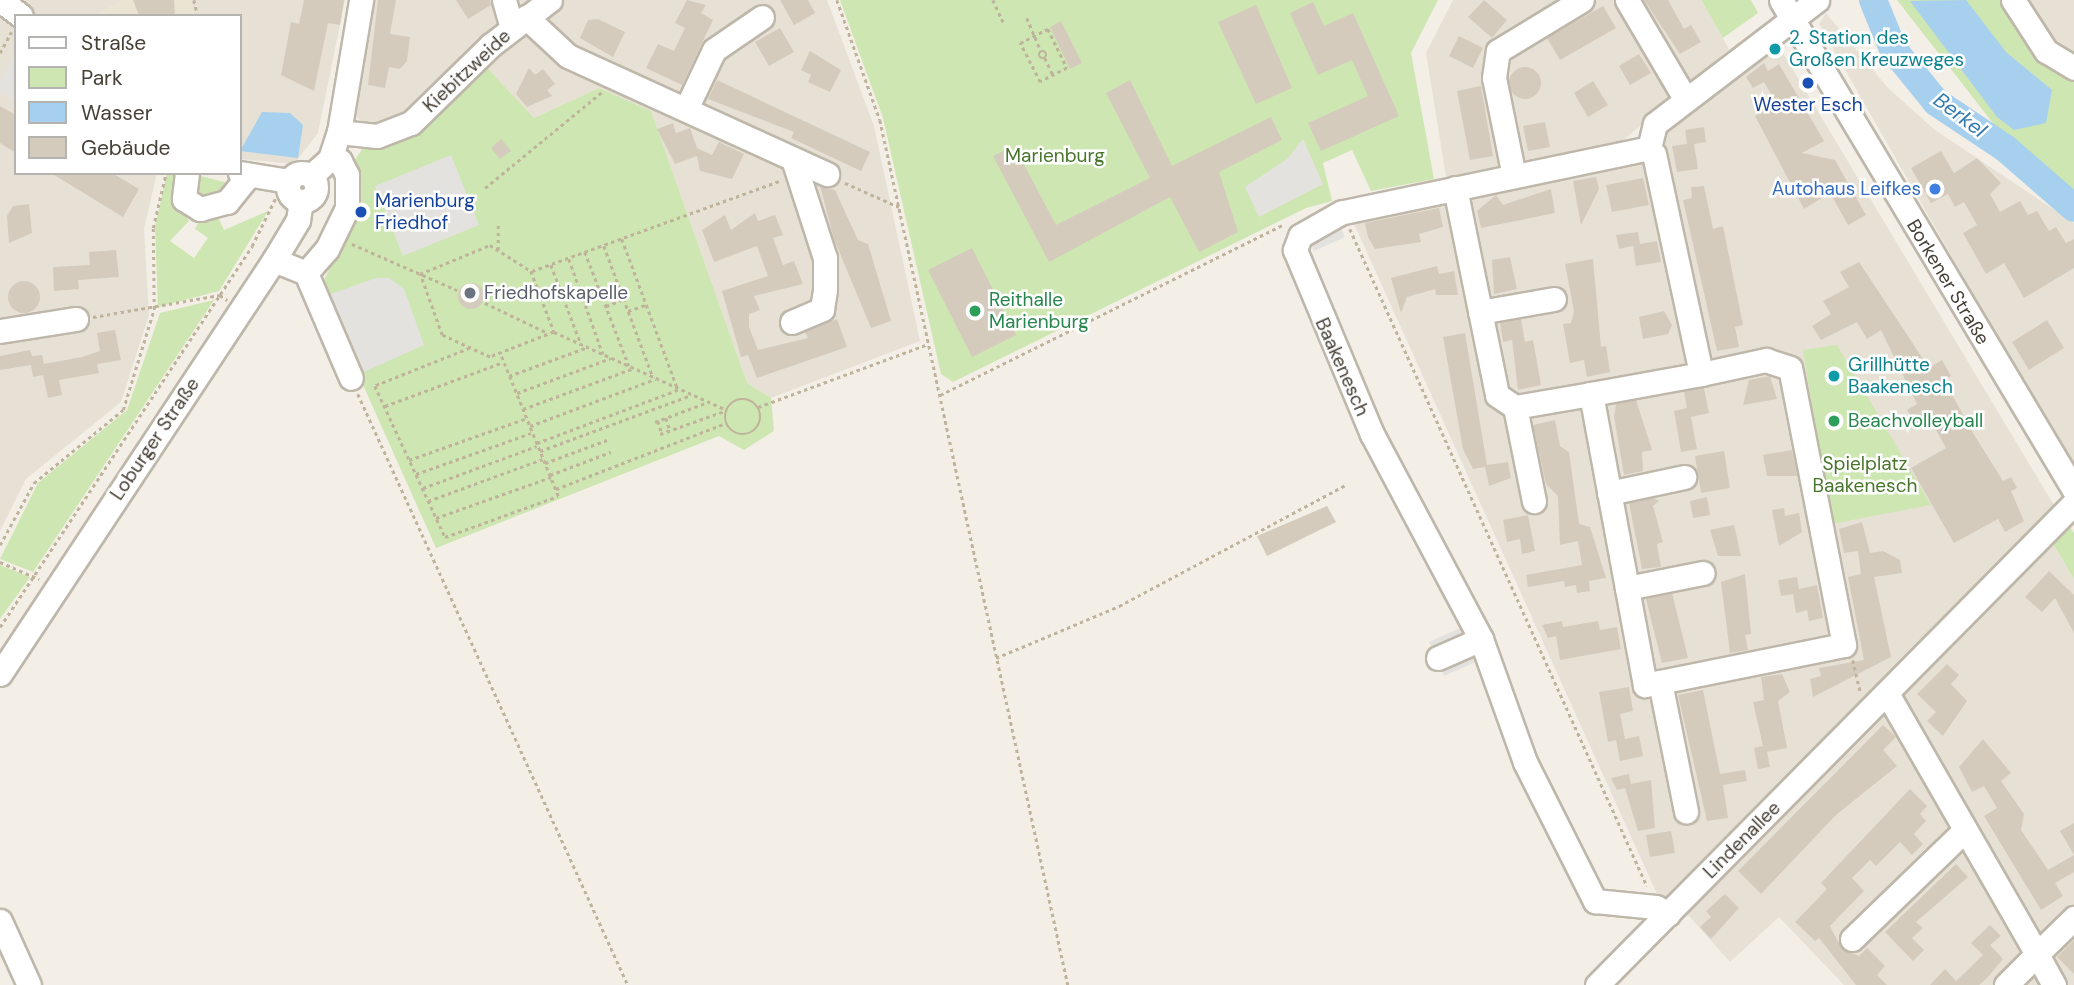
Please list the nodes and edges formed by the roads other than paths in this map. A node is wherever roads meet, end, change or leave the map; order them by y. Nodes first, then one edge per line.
1 (0, 0) edge
2 (360, 0) edge
3 (504, 0) edge
4 (551, 0) edge
5 (1582, 0) edge
6 (1627, 0) edge
7 (1817, 0) edge
8 (2013, 0) edge
9 (1786, 8) edge
10 (18, 14) edge
11 (762, 17) dead end
12 (519, 22) junction
13 (2074, 68) edge
14 (1686, 100) junction
15 (686, 109) junction
16 (339, 132) junction
17 (1648, 148) junction
18 (330, 159) junction
19 (794, 169) junction
20 (244, 174) edge
21 (827, 174) road end
22 (187, 175) edge
23 (1514, 176) junction
24 (294, 184) junction
25 (1455, 188) junction
26 (274, 260) junction
27 (306, 273) junction
28 (1554, 299) dead end
29 (1480, 312) junction
30 (76, 318) road end
31 (792, 322) dead end
32 (0, 331) edge
33 (1701, 374) junction
34 (351, 378) road end
35 (1591, 394) junction
36 (1515, 407) junction
37 (1684, 477) dead end
38 (2074, 490) edge
39 (1609, 493) junction
40 (1534, 501) dead end
41 (2074, 503) edge
42 (1703, 573) dead end
43 (1626, 588) junction
44 (1481, 639) junction
45 (1438, 658) dead end
46 (0, 674) edge
47 (1660, 682) junction
48 (1888, 695) junction
49 (1686, 811) dead end
50 (1965, 830) junction
51 (1662, 910) junction
52 (2074, 918) edge
53 (0, 921) edge
54 (1852, 939) dead end
55 (2037, 954) junction
56 (29, 985) edge
57 (1597, 985) edge
58 (2006, 985) edge
59 (2054, 985) edge

1 - 10 street
2 - 16 street, Loburger Straße
3 - 12 street
4 - 12 street, Kiebitzweide
5 - 23 street
6 - 14 street
7 - 9 street
8 - 13 street
9 - 14 street
9 - 38 street, Borkener Straße
11 - 15 street
12 - 15 street
12 - 16 street, Kiebitzweide
14 - 17 street
15 - 19 street
16 - 18 street, Loburger Straße
17 - 23 street, Baakenesch
17 - 33 street
18 - 24 street, Loburger Straße
18 - 27 street
19 - 21 street
19 - 31 street
20 - 22 street
20 - 24 street
23 - 25 street, Baakenesch
24 - 26 street, Loburger Straße
25 - 29 street
25 - 44 street, Baakenesch
26 - 27 street
26 - 46 street, Loburger Straße
27 - 34 street
28 - 29 street
29 - 36 street
30 - 32 street
33 - 35 street
33 - 47 street
35 - 36 street
35 - 39 street
36 - 40 street
37 - 39 street
39 - 43 street
41 - 48 street, Lindenallee
42 - 43 street
43 - 47 street
44 - 45 street
44 - 51 street, Baakenesch
47 - 49 street
48 - 50 street
48 - 51 street, Lindenallee
50 - 54 street
50 - 55 street
51 - 57 street, Lindenallee
52 - 55 street
53 - 56 street
55 - 58 street
55 - 59 street

